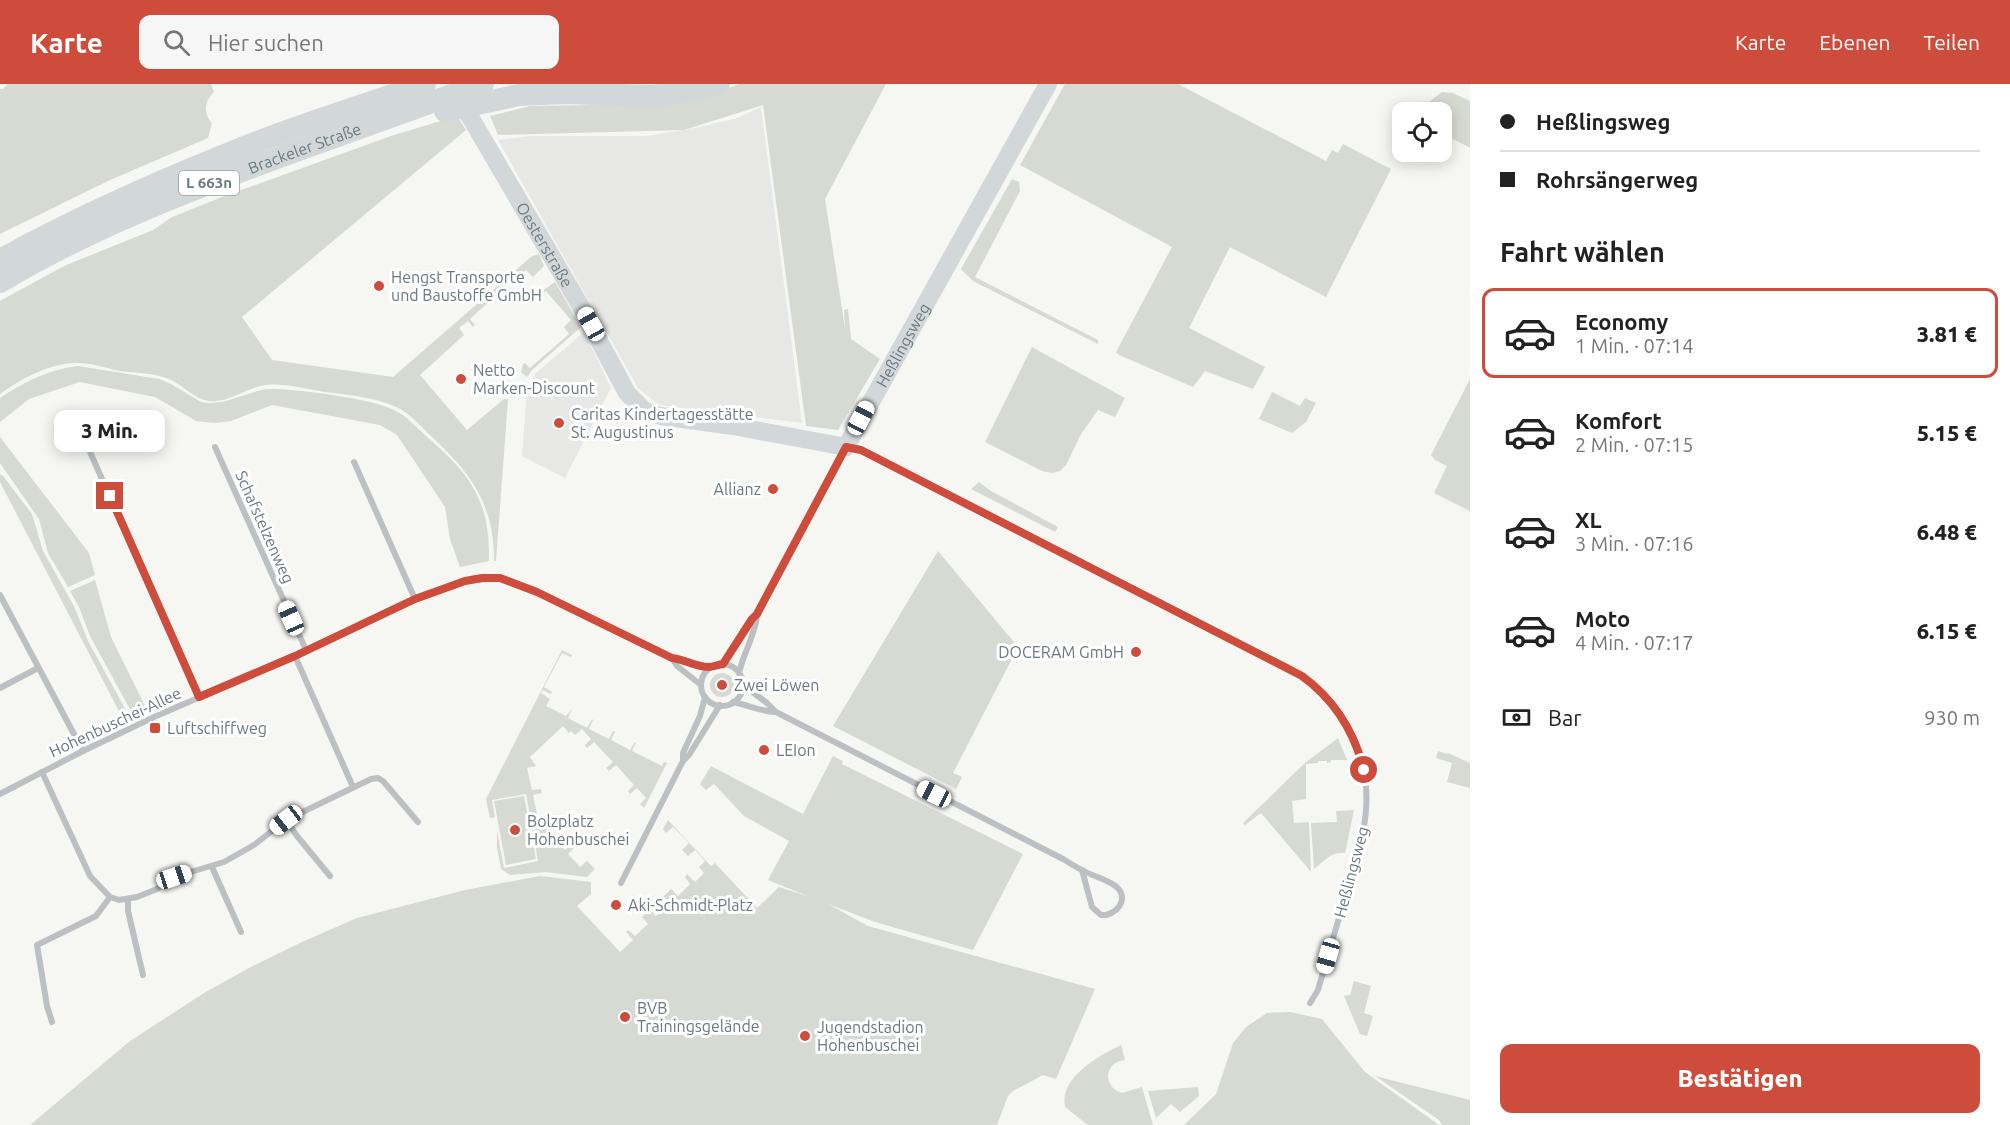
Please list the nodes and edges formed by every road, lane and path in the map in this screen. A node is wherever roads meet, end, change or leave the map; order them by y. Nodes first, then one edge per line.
1 (452, 84) edge
2 (719, 84) edge
3 (1048, 84) edge
4 (490, 91) edge
5 (425, 97) edge
6 (0, 260) edge
7 (0, 282) edge
8 (82, 434) dead end
9 (215, 447) dead end
10 (846, 447) junction
11 (354, 462) dead end
12 (0, 595) edge
13 (415, 599) junction
14 (757, 614) junction
15 (306, 650) junction
16 (295, 656) junction
17 (672, 658) junction
18 (723, 664) junction
19 (711, 667) junction
20 (38, 669) junction
21 (739, 673) junction
22 (701, 685) junction
23 (743, 685) junction
24 (0, 688) edge
25 (199, 697) junction
26 (705, 697) junction
27 (733, 702) junction
28 (720, 705) junction
29 (776, 712) junction
30 (83, 751) junction
31 (683, 761) junction
32 (42, 772) junction
33 (353, 787) junction
34 (0, 794) edge
35 (286, 820) junction
36 (418, 822) dead end
37 (212, 867) junction
38 (1082, 870) junction
39 (330, 876) dead end
40 (621, 883) dead end
41 (110, 897) junction
42 (128, 900) junction
43 (241, 932) dead end
44 (143, 975) dead end
45 (1310, 1003) dead end
46 (52, 1022) dead end

1 - 10 street, Oesterstraße
2 - 4 highway
3 - 10 street, Heßlingsweg
4 - 5 highway
5 - 6 highway, Brackeler Straße / L 663n
5 - 7 highway, Brackeler Straße / L 663n
8 - 25 street
9 - 15 street, Schafstelzenweg
10 - 14 street
10 - 45 street, Heßlingsweg
11 - 13 street
12 - 20 street
13 - 15 street, Hohenbuschei-Allee
13 - 17 street, Hohenbuschei-Allee
14 - 18 street
14 - 21 street
15 - 16 street, Hohenbuschei-Allee
16 - 25 street, Hohenbuschei-Allee
16 - 33 street
17 - 19 street, Hohenbuschei-Allee
17 - 22 street, Hohenbuschei-Allee
18 - 19 street
18 - 21 street
19 - 22 street
20 - 24 street
20 - 30 street
21 - 23 street
22 - 26 street
23 - 27 street
23 - 29 street
25 - 30 street, Hohenbuschei-Allee
26 - 28 street
26 - 31 street
27 - 28 street
27 - 29 street
28 - 31 street
29 - 38 street
30 - 32 street, Hohenbuschei-Allee
31 - 40 street
32 - 34 street, Hohenbuschei-Allee
32 - 41 street
33 - 35 street
33 - 36 street
35 - 37 street
35 - 39 street
37 - 42 street
37 - 43 street
38 - 38 street
41 - 42 street
41 - 46 street
42 - 44 street

